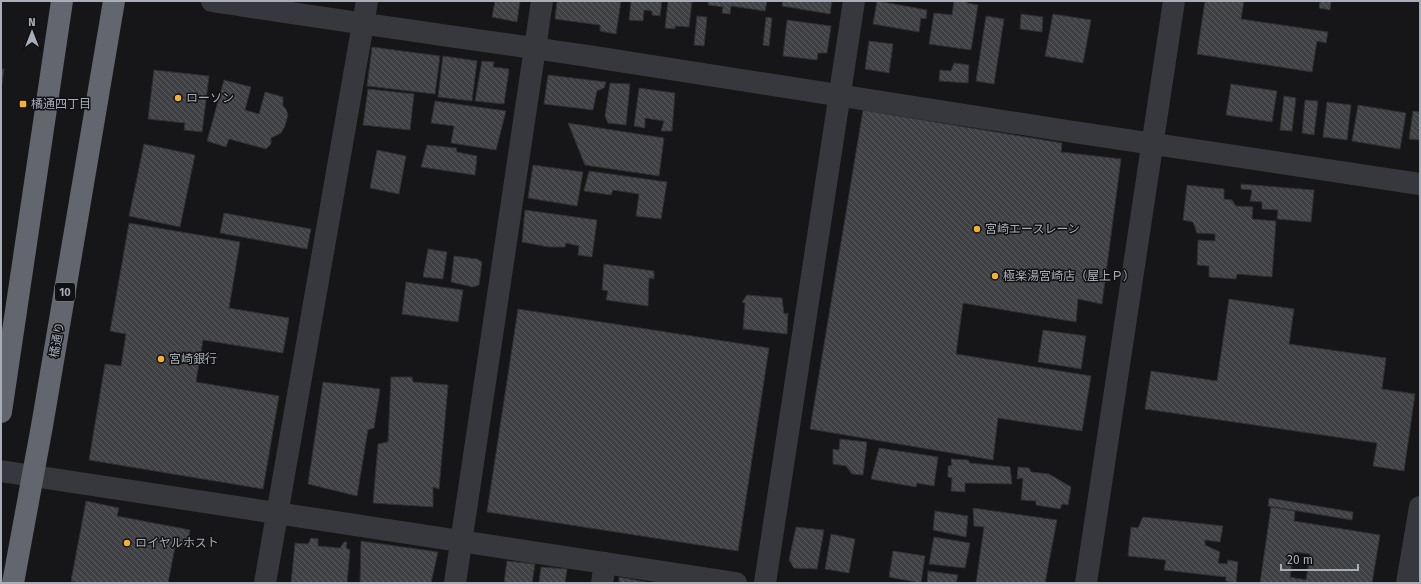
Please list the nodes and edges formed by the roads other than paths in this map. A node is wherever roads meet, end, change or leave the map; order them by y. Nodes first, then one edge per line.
1 (62, 1) edge
2 (114, 1) edge
3 (212, 1) edge
4 (368, 1) edge
5 (542, 1) edge
6 (854, 1) edge
7 (1174, 1) edge
8 (363, 25) junction
9 (536, 48) junction
10 (840, 95) junction
11 (1152, 145) junction
12 (1420, 184) edge
13 (1, 412) edge
14 (1, 471) edge
15 (34, 476) junction
16 (1420, 507) edge
17 (278, 512) junction
18 (461, 540) junction
19 (604, 573) edge
20 (13, 583) edge
21 (265, 583) edge
22 (455, 583) edge
23 (736, 583) edge
24 (765, 583) edge
25 (1086, 583) edge
26 (1407, 583) edge

1 - 13 highway
2 - 15 highway, 橘通り / 10
3 - 8 street
4 - 8 street
5 - 9 street
6 - 10 street
7 - 11 street
8 - 9 street
8 - 17 street
9 - 10 street
9 - 18 street
10 - 11 street
10 - 24 street
11 - 12 street
11 - 25 street
14 - 15 street
15 - 17 street
15 - 20 highway, 橘通り / 10
16 - 26 street
17 - 18 street
17 - 21 street
18 - 19 street
18 - 22 street
19 - 23 street

